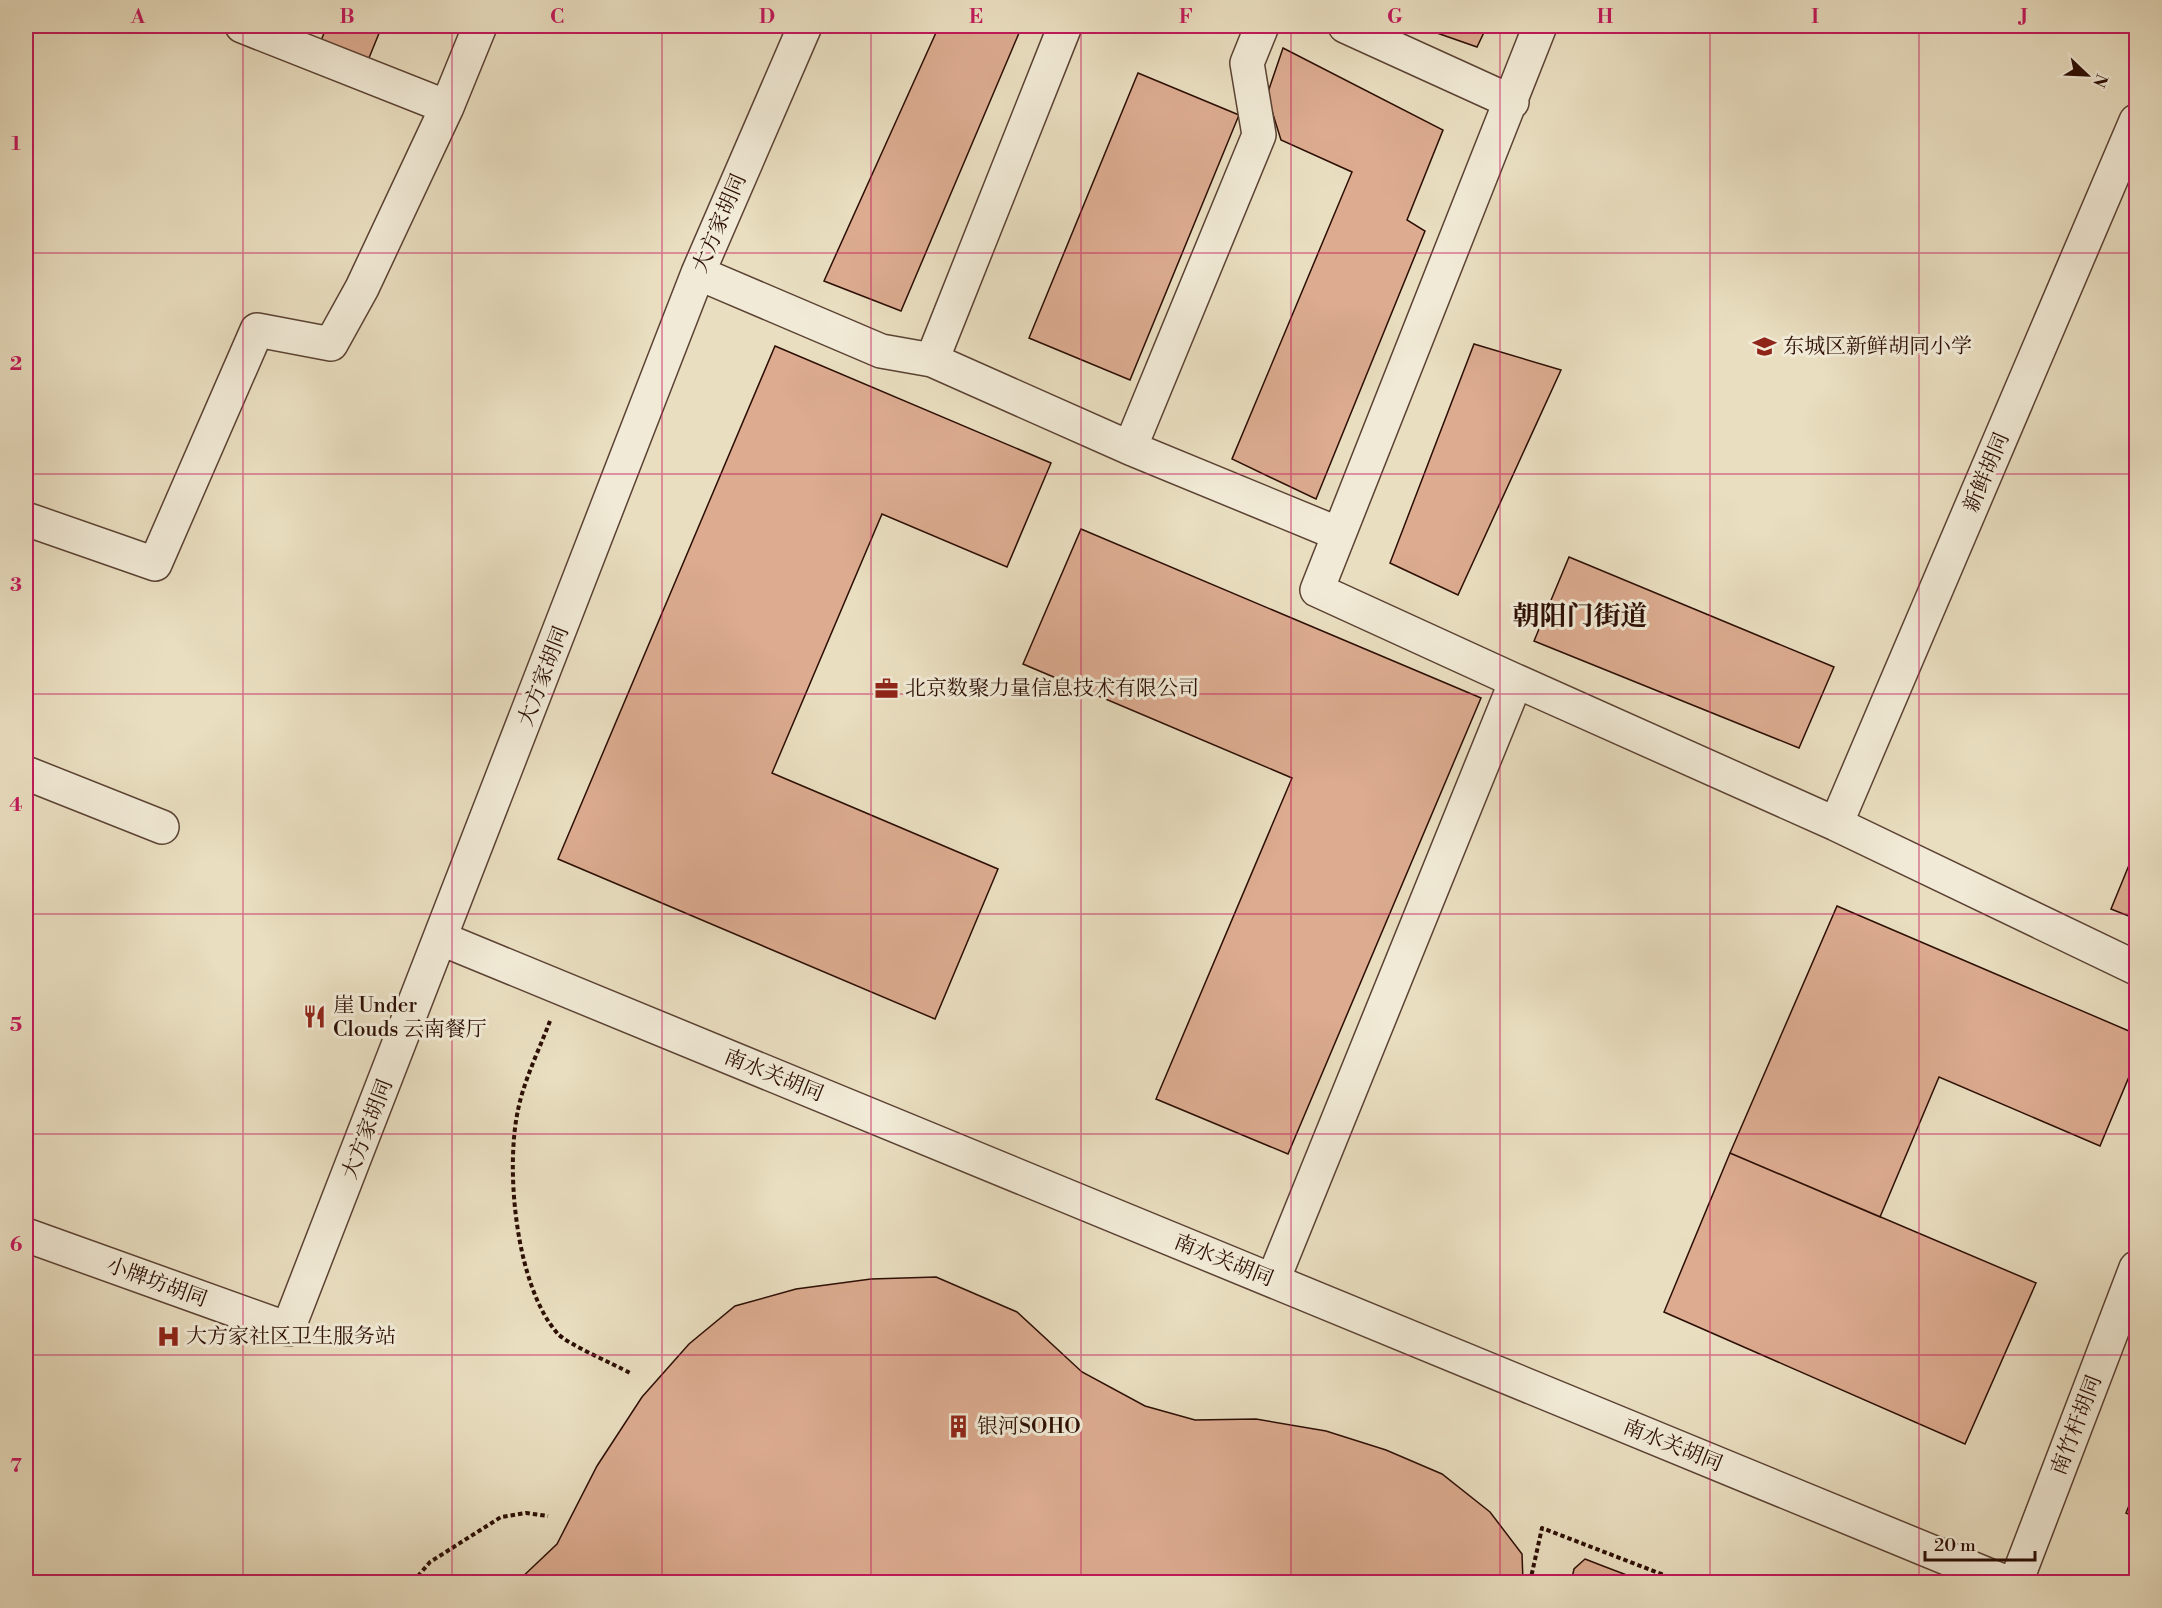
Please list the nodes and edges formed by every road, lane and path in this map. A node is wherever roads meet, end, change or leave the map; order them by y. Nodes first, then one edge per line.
1 (242, 26) edge
2 (480, 26) edge
3 (805, 26) edge
4 (1065, 26) edge
5 (1262, 26) edge
6 (1345, 26) edge
7 (1540, 26) edge
8 (1512, 102) junction
9 (447, 107) junction
10 (2136, 121) edge
11 (698, 273) junction
12 (932, 360) junction
13 (1130, 448) junction
14 (26, 519) edge
15 (1339, 534) junction
16 (1516, 681) junction
17 (26, 772) edge
18 (1836, 824) junction
19 (162, 827) dead end
20 (442, 939) junction
21 (2136, 968) edge
22 (563, 988) junction
23 (26, 1235) edge
24 (2136, 1268) edge
25 (1273, 1280) junction
26 (288, 1329) joint
27 (630, 1373) dead end
28 (548, 1516) dead end
29 (413, 1582) edge
30 (1530, 1582) edge
31 (1682, 1582) edge
32 (2005, 1582) edge
33 (2016, 1582) edge

1 - 9 street
2 - 9 street
3 - 11 street, 大方家胡同
4 - 12 street
5 - 13 street
6 - 8 street
7 - 8 street
8 - 15 street
9 - 14 street
10 - 18 street, 新鲜胡同
11 - 12 street
11 - 20 street, 大方家胡同
12 - 13 street
13 - 15 street
15 - 16 street
16 - 18 street
16 - 25 street
17 - 19 street
18 - 21 street
20 - 22 street, 南水关胡同
20 - 26 street, 大方家胡同
22 - 25 street, 南水关胡同
22 - 27 path
23 - 26 street, 小牌坊胡同
24 - 33 street, 南竹杆胡同
25 - 32 street, 南水关胡同
28 - 29 path
30 - 31 path

